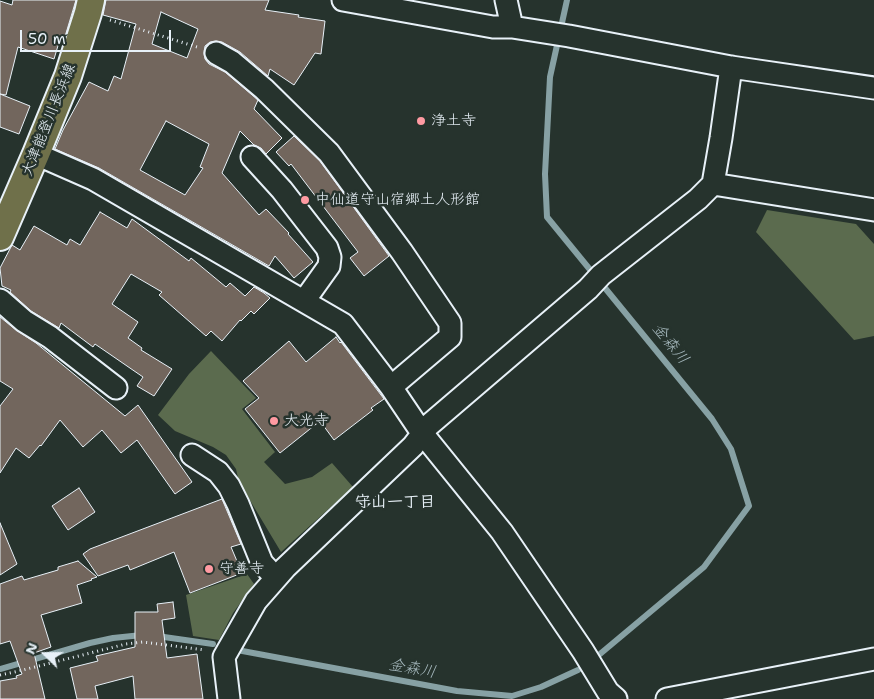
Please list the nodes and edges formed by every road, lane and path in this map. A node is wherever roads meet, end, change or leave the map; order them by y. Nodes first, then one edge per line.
1 (343, 0) edge
2 (506, 0) edge
3 (89, 7) edge
4 (512, 27) junction
5 (216, 53) joint
6 (731, 67) junction
7 (874, 88) edge
8 (36, 154) junction
9 (252, 157) dead end
10 (713, 184) junction
11 (874, 210) edge
12 (0, 237) edge
13 (0, 300) edge
14 (304, 301) junction
15 (391, 387) junction
16 (116, 388) dead end
17 (422, 433) junction
18 (192, 455) dead end
19 (276, 578) junction
20 (225, 654) junction
21 (874, 659) edge
22 (0, 675) edge
23 (229, 699) edge
24 (616, 699) edge
25 (667, 699) edge

1 - 4 street
2 - 4 street
3 - 5 path
3 - 8 main road, 大津能登川長浜線
4 - 6 street
5 - 15 street
6 - 7 street
6 - 10 street
8 - 12 main road, 大津能登川長浜線
8 - 14 street
9 - 14 street
10 - 11 street
10 - 17 street
13 - 16 street
14 - 15 street
15 - 17 street
17 - 19 street
17 - 24 street
18 - 19 street
19 - 20 street
20 - 22 path
20 - 23 street
21 - 25 street

